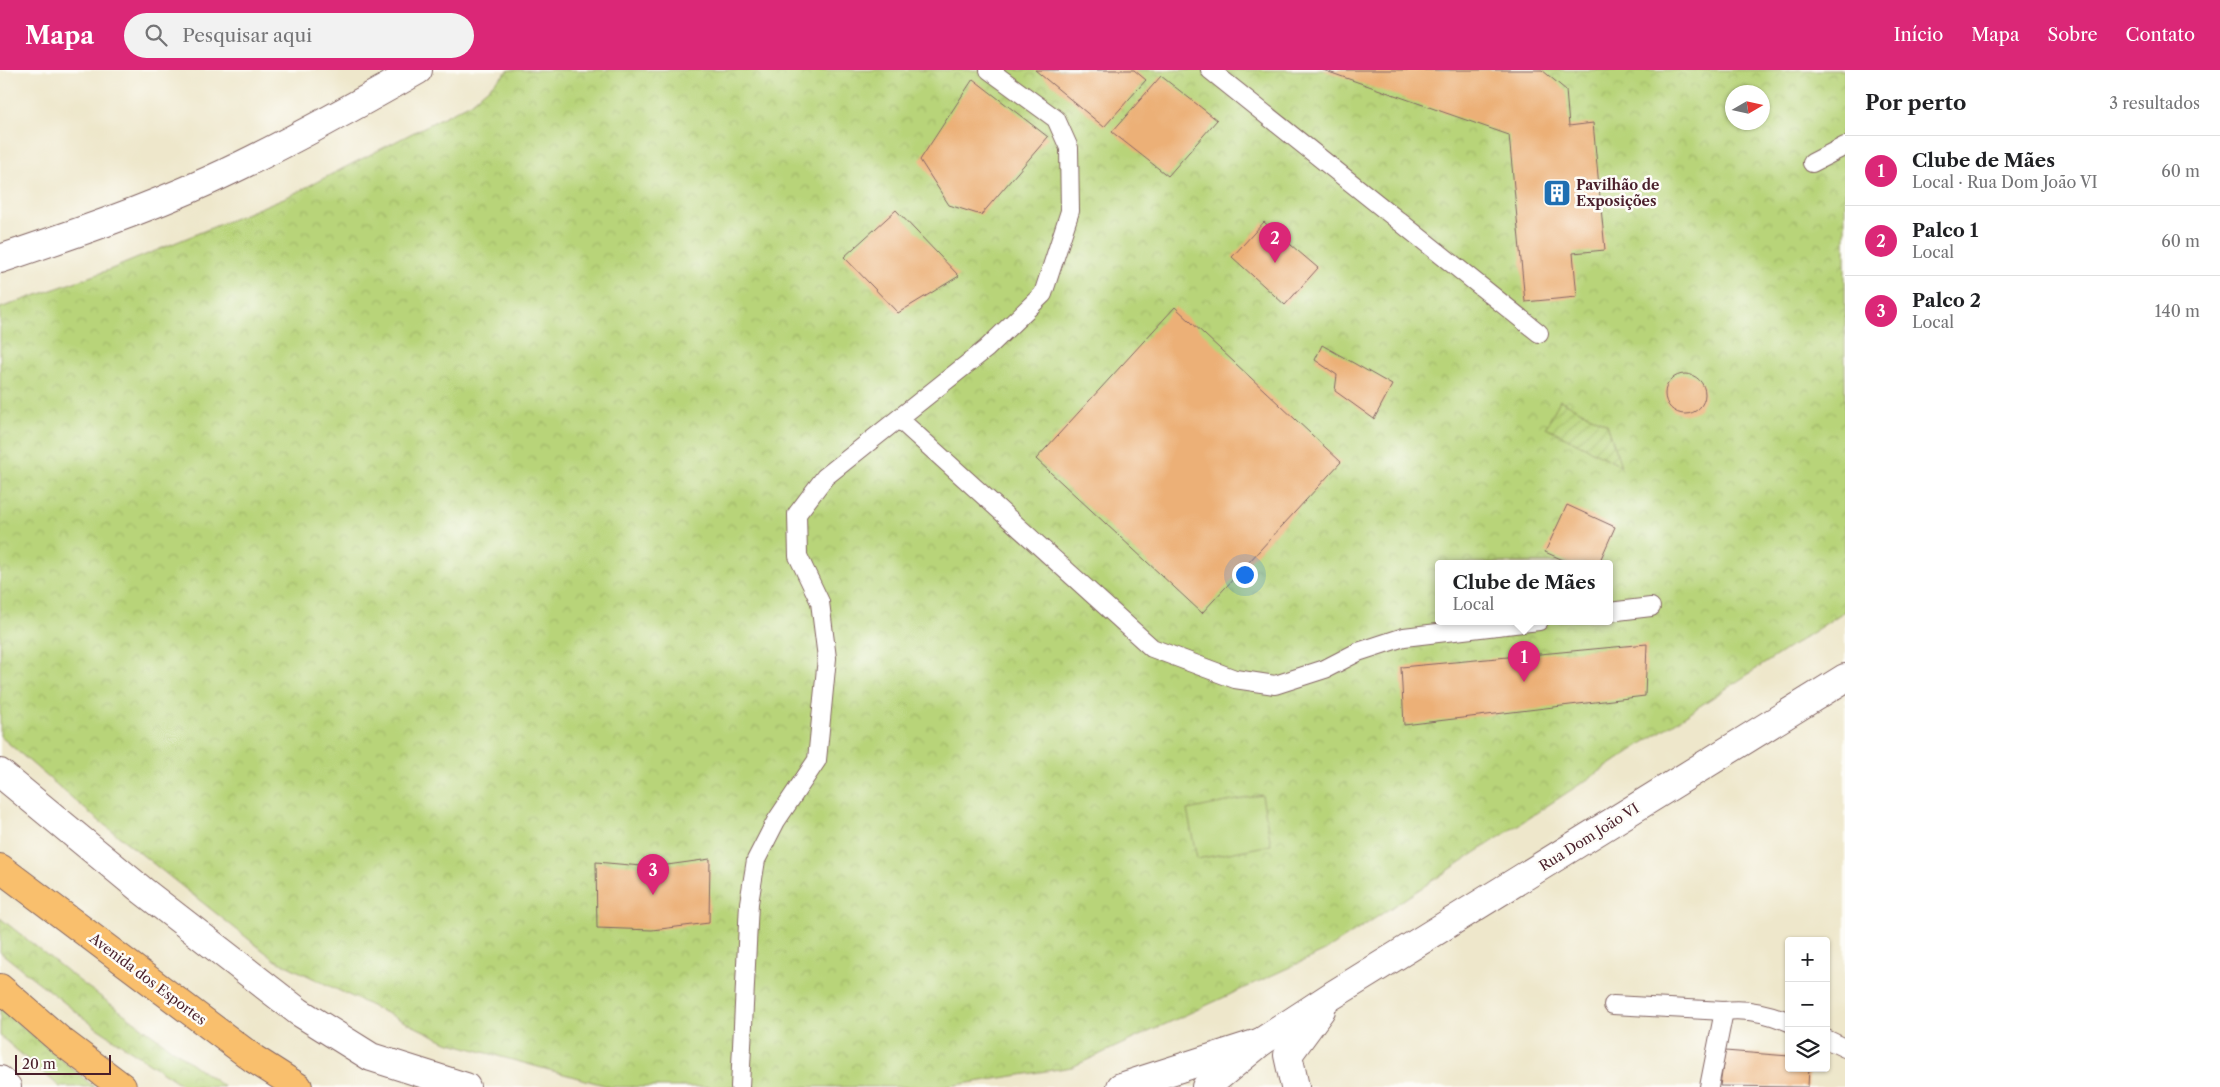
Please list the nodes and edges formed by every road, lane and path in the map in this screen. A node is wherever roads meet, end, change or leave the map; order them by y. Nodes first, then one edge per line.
1 (418, 70) edge
2 (989, 70) edge
3 (1210, 70) edge
4 (1845, 146) edge
5 (1812, 162) dead end
6 (0, 259) edge
7 (1539, 333) dead end
8 (900, 419) junction
9 (1651, 607) dead end
10 (1613, 612) edge
11 (1505, 625) edge
12 (1845, 678) edge
13 (0, 773) edge
14 (0, 868) edge
15 (0, 988) edge
16 (1333, 995) junction
17 (1613, 1005) dead end
18 (1724, 1011) junction
19 (1785, 1020) edge
20 (1830, 1041) edge
21 (1261, 1042) junction
22 (1845, 1048) edge
23 (0, 1080) edge
24 (7, 1087) edge
25 (122, 1087) edge
26 (298, 1087) edge
27 (466, 1087) edge
28 (740, 1087) edge
29 (1121, 1087) edge
30 (1206, 1087) edge
31 (1295, 1087) edge
32 (1709, 1087) edge

1 - 6 street
2 - 8 lane
3 - 7 lane
4 - 5 lane
8 - 11 lane
8 - 28 lane
9 - 10 lane
12 - 16 street, Rua Dom João VI
13 - 27 street
14 - 26 main road, Avenida dos Esportes
15 - 25 main road
16 - 21 street, Rua Dom João VI
16 - 31 street, Rua Dom João VI
17 - 18 lane
18 - 19 lane
18 - 32 lane
20 - 22 lane
21 - 29 street
21 - 30 street, Rua Dom João VI
23 - 24 street

